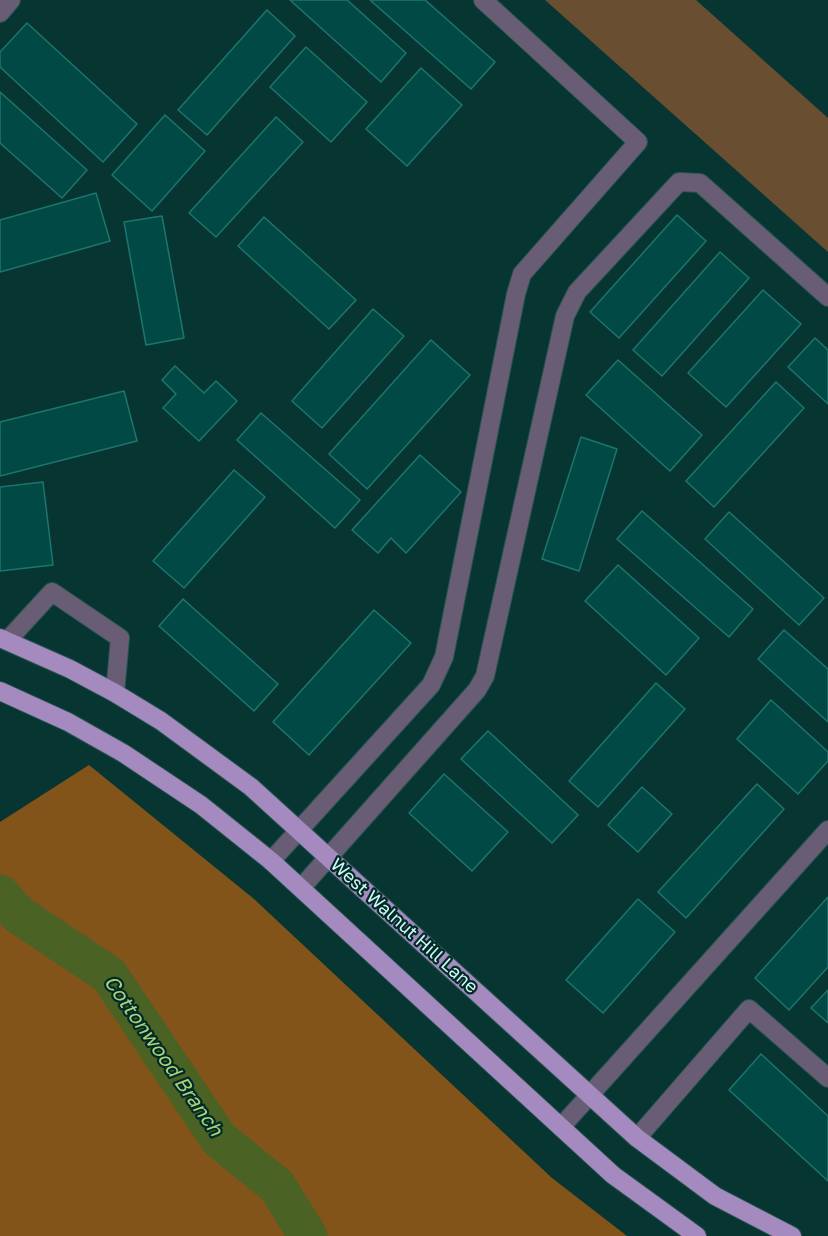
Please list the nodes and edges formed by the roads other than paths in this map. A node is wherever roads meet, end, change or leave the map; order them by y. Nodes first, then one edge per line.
1 (11, 0) edge
2 (483, 0) edge
3 (0, 13) edge
4 (828, 297) edge
5 (3, 640) edge
6 (0, 691) edge
7 (115, 693) junction
8 (298, 830) junction
9 (828, 830) edge
10 (328, 857) junction
11 (271, 861) junction
12 (300, 888) junction
13 (828, 1078) edge
14 (590, 1095) junction
15 (561, 1127) junction
16 (637, 1138) junction
17 (697, 1236) edge
18 (792, 1236) edge

1 - 3 lane
2 - 8 lane
4 - 10 lane
5 - 7 main road, West Walnut Hill Lane
5 - 7 lane
6 - 11 main road
7 - 8 main road, West Walnut Hill Lane
8 - 10 main road, West Walnut Hill Lane
8 - 11 lane
9 - 14 lane
10 - 12 lane
10 - 14 main road, West Walnut Hill Lane
11 - 12 main road
12 - 15 main road
13 - 16 lane
14 - 15 lane
14 - 16 main road, West Walnut Hill Lane
15 - 17 main road
16 - 18 main road, West Walnut Hill Lane

